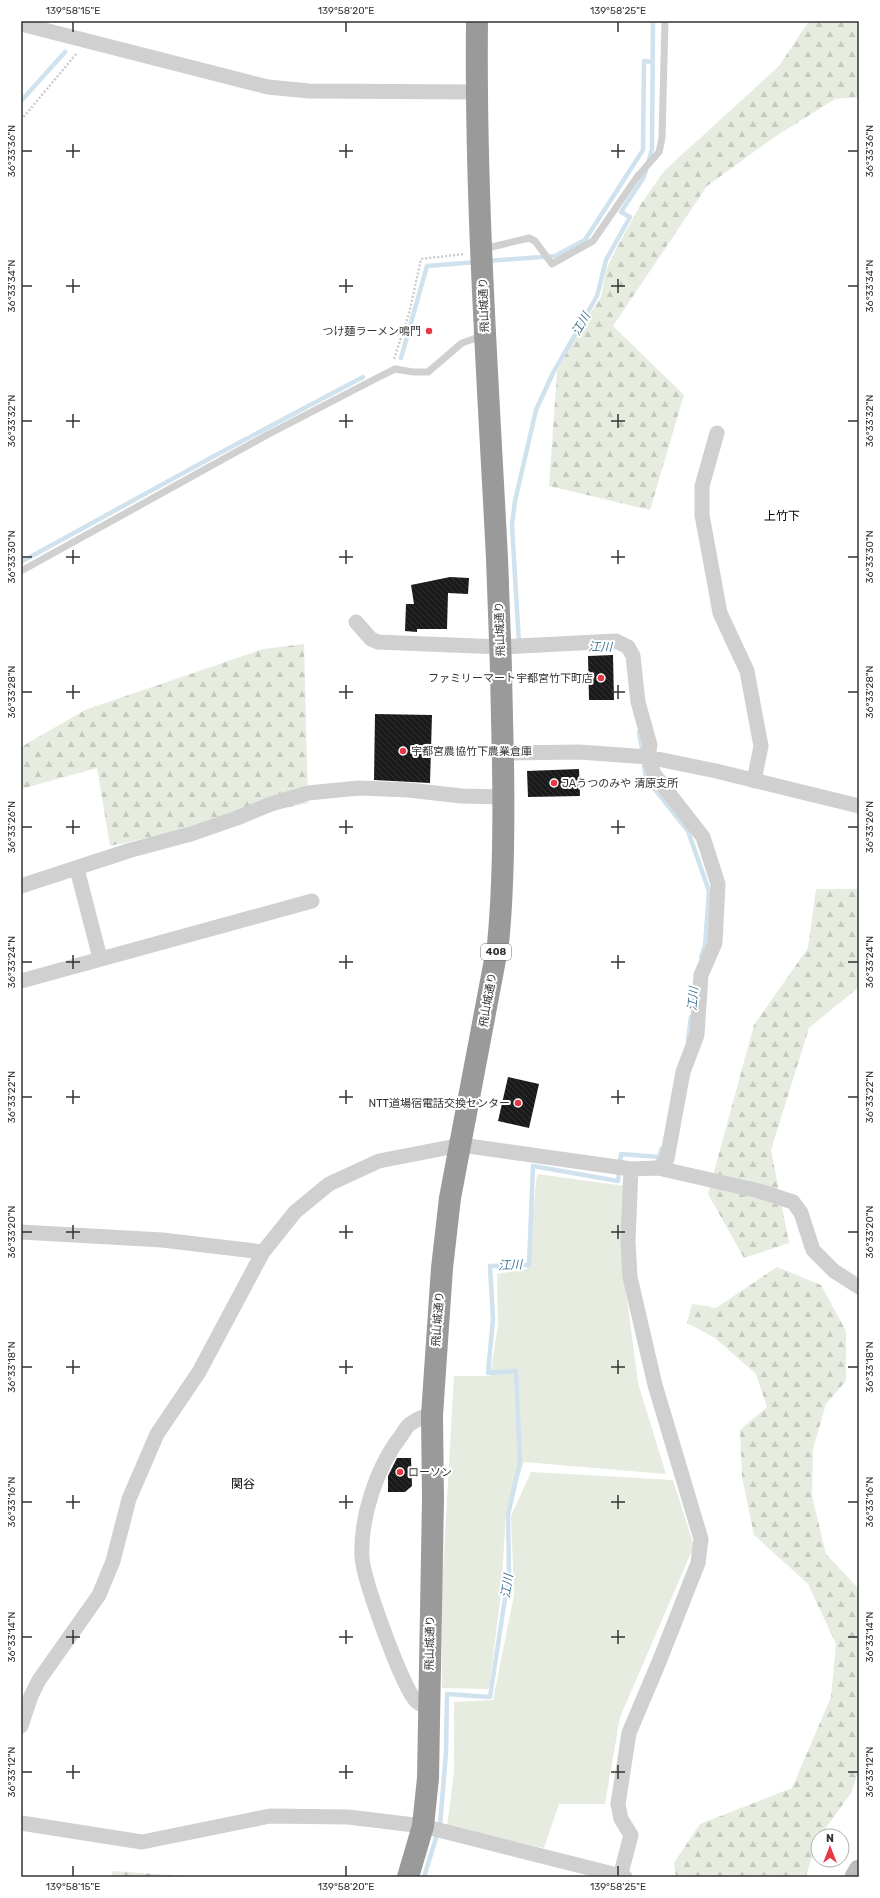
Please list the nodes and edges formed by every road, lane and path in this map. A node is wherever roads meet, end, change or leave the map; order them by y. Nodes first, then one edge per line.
1 (476, 21) edge
2 (665, 21) edge
3 (21, 24) edge
4 (83, 40) junction
5 (476, 92) junction
6 (21, 120) edge
7 (482, 249) junction
8 (485, 335) junction
9 (395, 369) junction
10 (716, 433) dead end
11 (21, 571) edge
12 (356, 622) dead end
13 (501, 646) junction
14 (503, 753) junction
15 (648, 757) junction
16 (754, 781) junction
17 (504, 797) junction
18 (859, 806) edge
19 (76, 869) junction
20 (21, 886) edge
21 (312, 901) dead end
22 (100, 958) junction
23 (21, 981) edge
24 (461, 1144) junction
25 (658, 1168) junction
26 (631, 1169) junction
27 (21, 1232) edge
28 (263, 1252) junction
29 (859, 1287) edge
30 (432, 1415) junction
31 (429, 1709) junction
32 (21, 1726) edge
33 (21, 1823) edge
34 (423, 1826) junction
35 (859, 1870) edge
36 (622, 1876) edge
37 (408, 1877) edge
38 (856, 1877) edge

1 - 5 highway, 飛山城通り / 408
2 - 7 lane
3 - 4 street
4 - 5 street
4 - 6 path
5 - 7 highway, 飛山城通り / 408
7 - 8 highway, 飛山城通り / 408
7 - 9 path
8 - 9 lane
8 - 13 highway, 飛山城通り / 408
9 - 11 lane
10 - 16 street
12 - 13 street
13 - 14 highway, 飛山城通り / 408
13 - 15 street
14 - 15 street
14 - 17 highway, 飛山城通り / 408
15 - 16 street
15 - 25 street
16 - 18 street
17 - 19 street
17 - 24 highway, 飛山城通り / 408
19 - 20 street
19 - 22 street
21 - 22 street
22 - 23 street
24 - 26 street
24 - 28 street
24 - 30 highway, 飛山城通り / 408
25 - 26 street
25 - 29 street
26 - 36 street
27 - 28 street
28 - 32 street
30 - 31 highway, 飛山城通り / 408
30 - 31 street
31 - 34 highway, 飛山城通り / 408
33 - 34 street
34 - 36 street
34 - 37 highway, 飛山城通り / 408
35 - 38 street

